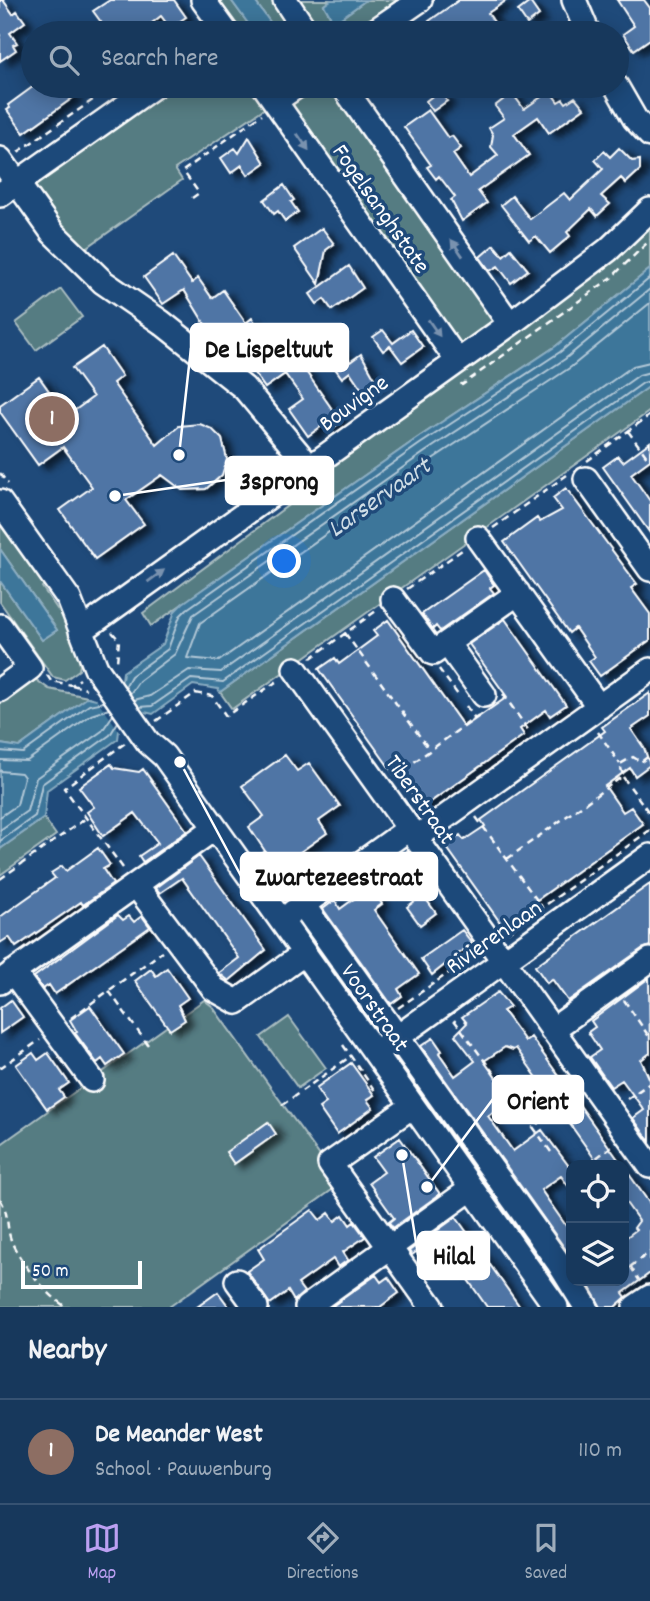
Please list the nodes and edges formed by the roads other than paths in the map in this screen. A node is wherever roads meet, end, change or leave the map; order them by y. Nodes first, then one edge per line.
1 (203, 0) edge
2 (285, 0) edge
3 (420, 0) edge
4 (574, 0) edge
5 (218, 21) edge
6 (299, 21) edge
7 (389, 21) edge
8 (583, 21) edge
9 (137, 98) edge
10 (272, 98) edge
11 (351, 98) edge
12 (622, 98) edge
13 (650, 135) edge
14 (1, 161) edge
15 (9, 189) edge
16 (650, 210) edge
17 (510, 324) junction
18 (457, 360) junction
19 (309, 466) junction
20 (586, 479) dead end
21 (0, 502) edge
22 (478, 538) dead end
23 (650, 569) edge
24 (518, 593) junction
25 (393, 599) dead end
26 (0, 626) edge
27 (81, 631) junction
28 (447, 643) junction
29 (295, 669) dead end
30 (650, 670) edge
31 (0, 690) edge
32 (484, 703) road end
33 (593, 711) junction
34 (209, 832) junction
35 (413, 833) junction
36 (650, 856) edge
37 (135, 885) junction
38 (303, 905) junction
39 (276, 923) junction
40 (295, 960) junction
41 (650, 960) edge
42 (503, 961) junction
43 (7, 977) edge
44 (552, 1030) junction
45 (397, 1037) junction
46 (364, 1056) junction
47 (92, 1080) dead end
48 (404, 1112) junction
49 (650, 1166) edge
50 (466, 1192) junction
51 (390, 1248) junction
52 (237, 1281) dead end
53 (650, 1297) edge
54 (549, 1306) edge
55 (256, 1307) edge
56 (307, 1307) edge
57 (432, 1307) edge
58 (586, 1307) edge
59 (635, 1307) edge

1 - 5 street
2 - 6 street
3 - 7 street
4 - 8 street
9 - 15 street
10 -> 18 street, Fogelsanghstate
17 -> 11 street, Fogelsanghstate
12 - 13 street
14 - 15 street
15 - 19 street
16 - 17 street, Bouvigne
17 - 18 street, Bouvigne
18 - 19 street, Bouvigne
27 -> 19 street, Bouvigne
20 - 23 street
21 - 27 street, Voorstraat
22 - 24 street
24 - 28 street
24 - 33 street
25 - 28 street
26 - 31 street
27 - 34 street, Voorstraat
28 - 32 street
29 - 35 street, Tiberstraat
30 - 33 street
33 - 35 street
34 - 37 street
34 - 39 street, Voorstraat
35 - 38 street
35 - 42 street, Tiberstraat
36 - 42 street, Rivierenlaan
37 - 40 street
37 - 43 street
38 - 39 street
38 - 45 street, Voorstraat
39 - 40 street, Voorstraat
39 - 46 street, Voorstraat
40 - 46 street, Voorstraat
41 - 44 street
42 - 44 street, Tiberstraat
42 - 45 street, Rivierenlaan
43 - 47 street
44 - 49 street, Tiberstraat
45 - 46 street, Rivierenlaan
45 - 58 street, Voorstraat
46 - 48 street, Voorstraat
46 - 50 street, Voorstraat
48 - 50 street, Voorstraat
48 - 51 street
50 - 51 street
50 - 54 street, Voorstraat
51 - 56 street
51 - 57 street
52 - 55 street
53 - 59 street

